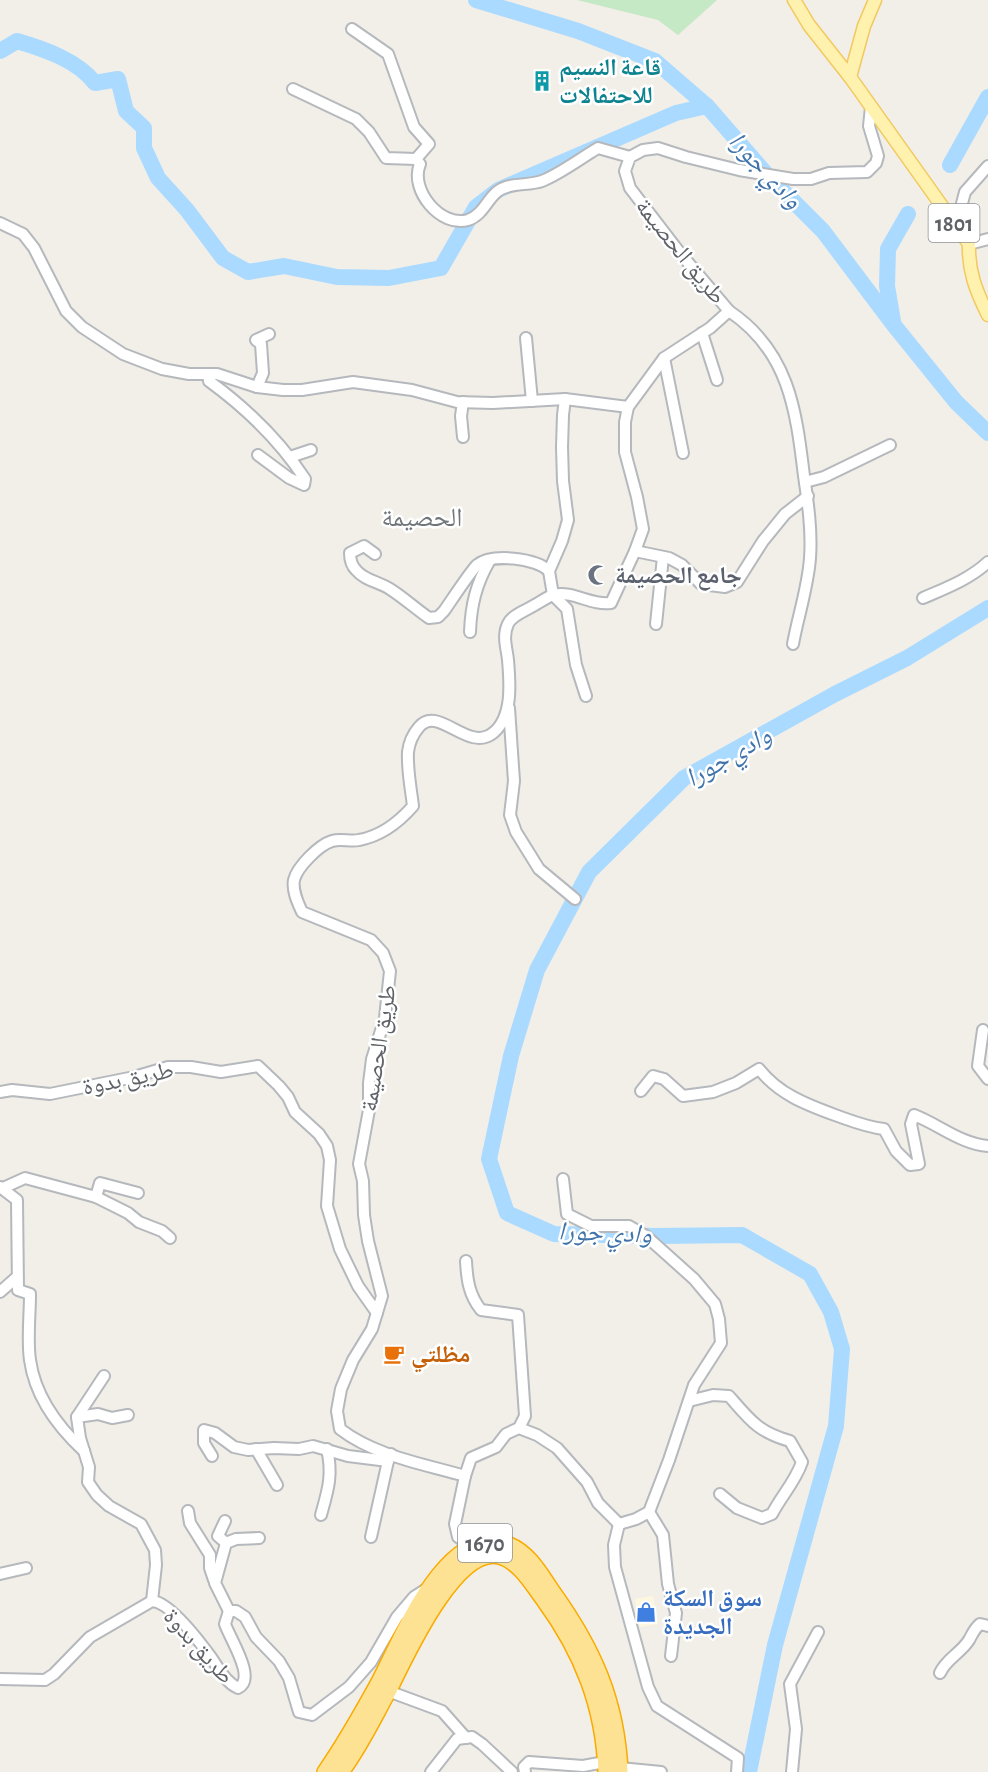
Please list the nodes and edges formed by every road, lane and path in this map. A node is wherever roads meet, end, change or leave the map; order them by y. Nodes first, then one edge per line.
1 (794, 0) edge
2 (875, 0) edge
3 (352, 29) dead end
4 (850, 77) junction
5 (293, 89) dead end
6 (871, 108) junction
7 (630, 157) junction
8 (416, 159) junction
9 (988, 166) edge
10 (0, 224) edge
11 (960, 231) junction
12 (988, 239) edge
13 (969, 244) junction
14 (729, 311) junction
15 (988, 315) edge
16 (702, 333) junction
17 (269, 334) dead end
18 (526, 338) dead end
19 (664, 358) junction
20 (208, 374) junction
21 (717, 380) dead end
22 (257, 387) junction
23 (565, 399) junction
24 (532, 401) junction
25 (463, 402) junction
26 (628, 407) junction
27 (463, 437) dead end
28 (890, 445) dead end
29 (311, 450) dead end
30 (683, 453) dead end
31 (258, 455) dead end
32 (290, 457) junction
33 (805, 482) junction
34 (808, 496) junction
35 (635, 551) junction
36 (375, 554) dead end
37 (663, 556) junction
38 (490, 560) junction
39 (988, 562) edge
40 (549, 571) junction
41 (553, 596) junction
42 (923, 598) dead end
43 (656, 624) dead end
44 (470, 632) dead end
45 (793, 644) dead end
46 (586, 696) dead end
47 (509, 708) junction
48 (575, 900) dead end
49 (983, 1030) dead end
50 (988, 1079) edge
51 (641, 1091) dead end
52 (0, 1092) edge
53 (988, 1146) edge
54 (563, 1179) dead end
55 (1, 1188) edge
56 (138, 1193) dead end
57 (96, 1197) junction
58 (170, 1238) dead end
59 (466, 1261) dead end
60 (17, 1277) junction
61 (0, 1292) edge
62 (377, 1313) junction
63 (104, 1376) dead end
64 (689, 1401) junction
65 (128, 1415) dead end
66 (77, 1417) junction
67 (519, 1428) junction
68 (256, 1449) junction
69 (327, 1449) junction
70 (84, 1451) junction
71 (212, 1456) dead end
72 (390, 1457) junction
73 (465, 1476) junction
74 (277, 1485) dead end
75 (720, 1494) dead end
76 (188, 1510) dead end
77 (649, 1512) junction
78 (321, 1515) dead end
79 (225, 1521) dead end
80 (620, 1524) junction
81 (371, 1537) dead end
82 (259, 1538) dead end
83 (226, 1543) junction
84 (471, 1546) junction
85 (481, 1558) junction
86 (26, 1568) dead end
87 (0, 1574) edge
88 (215, 1583) junction
89 (428, 1589) junction
90 (152, 1600) junction
91 (229, 1611) junction
92 (988, 1626) edge
93 (818, 1632) dead end
94 (671, 1656) dead end
95 (940, 1673) dead end
96 (0, 1679) edge
97 (388, 1690) junction
98 (466, 1738) junction
99 (613, 1769) edge
100 (325, 1772) edge
101 (341, 1772) edge
102 (431, 1772) edge
103 (512, 1772) edge
104 (525, 1772) edge
105 (661, 1772) edge
106 (737, 1772) edge
107 (792, 1772) edge

1 - 4 main road, 1801
2 - 4 main road
3 - 8 street
4 - 6 main road, 1801
5 - 8 street
6 - 7 street
6 - 11 main road, 1801
7 - 8 street
7 - 14 street, طريق الحصيمة
9 - 11 street
10 - 20 street
11 - 13 main road, 1801
12 - 13 street
13 - 15 main road, 1801
14 - 16 street, طريق الحصيمة
14 - 33 street
16 - 19 street, طريق الحصيمة
16 - 21 street
17 - 22 street
18 - 24 street
19 - 26 street, طريق الحصيمة
19 - 30 street
20 - 22 street
20 - 32 street
22 - 25 street
23 - 24 street
23 - 26 street
23 - 40 street
24 - 25 street
25 - 27 street
26 - 35 street
28 - 33 street
29 - 32 street
31 - 32 street
33 - 34 street
34 - 37 street
34 - 45 street
35 - 37 street
35 - 41 street
36 - 38 street
37 - 43 street
38 - 40 street
38 - 44 street
39 - 42 street
40 - 41 street
41 - 46 street
41 - 47 street
47 - 48 street
47 - 62 street, طريق الحصيمة
49 - 50 street
51 - 53 street
52 - 62 street, طريق بدوة
54 - 64 street
55 - 57 street
55 - 60 street
56 - 57 street
57 - 58 street
59 - 67 street
60 - 61 street
60 - 70 street
62 - 72 street, طريق الحصيمة
63 - 66 street
64 - 75 street
64 - 77 street
65 - 66 street
66 - 70 street
67 - 73 street
67 - 80 street
68 - 69 street
68 - 71 street
68 - 74 street
69 - 72 street
69 - 78 street
70 - 90 street
72 - 73 street, طريق الحصيمة
72 - 81 street
73 - 84 street
76 - 88 street
77 - 80 street
77 - 94 street
79 - 83 street
80 - 106 street
82 - 83 street
83 - 88 street
84 - 85 highway
84 - 89 highway, 1670
84 - 99 highway, 1670
85 - 97 highway, 1670
85 - 99 highway, 1670
86 - 87 street
88 - 91 street
89 - 91 street, طريق بدوة
89 - 100 highway, 1670
90 - 91 street, طريق بدوة
90 - 96 street, طريق بدوة
92 - 95 street
93 - 107 street
97 - 98 street
97 - 101 highway, 1670
98 - 102 street
98 - 103 street
99 - 104 street
99 - 105 street

